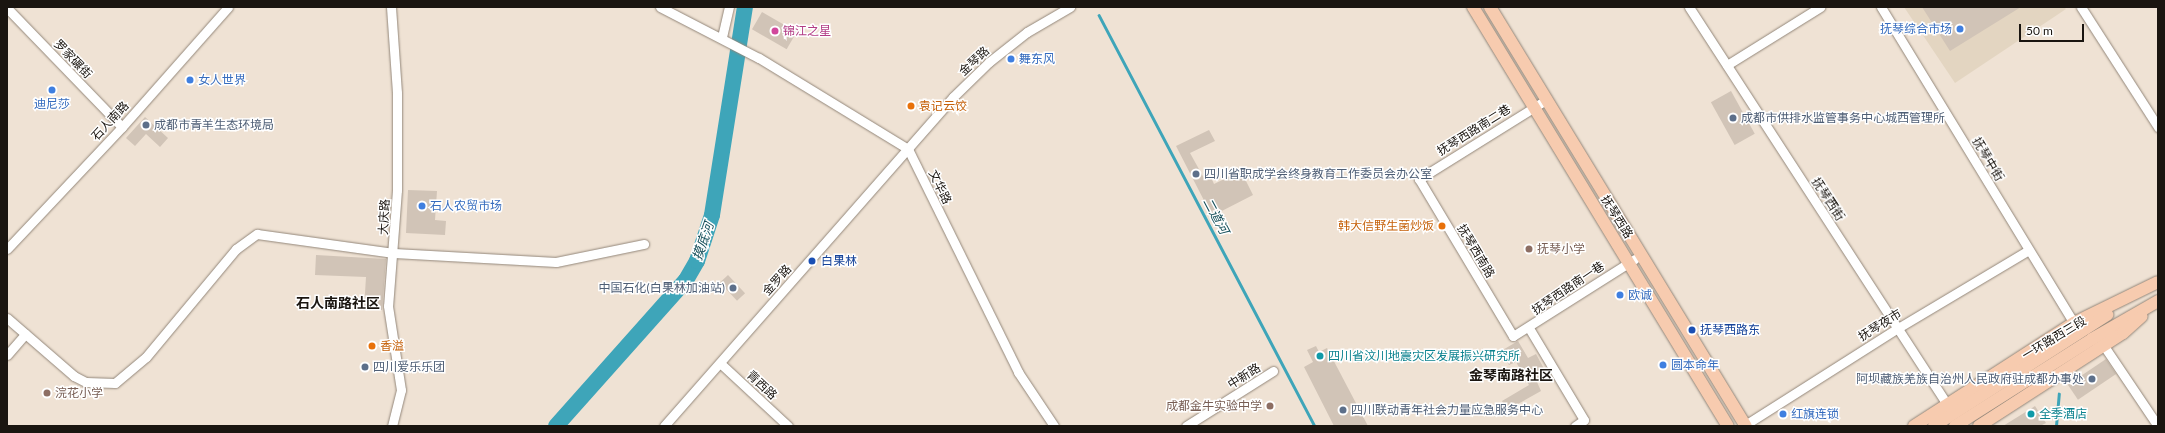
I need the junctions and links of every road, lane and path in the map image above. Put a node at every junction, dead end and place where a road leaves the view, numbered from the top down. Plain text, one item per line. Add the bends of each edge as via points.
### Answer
1 (228, 7) edge
2 (391, 7) edge
3 (660, 7) edge
4 (729, 7) edge
5 (1070, 7) edge
6 (1473, 7) edge
7 (1490, 7) edge
8 (1689, 7) edge
9 (1820, 7) edge
10 (1881, 7) edge
11 (2081, 7) edge
12 (7, 8) edge
13 (722, 37) junction
14 (1727, 66) junction
15 (1538, 105) junction
16 (122, 127) junction
17 (2158, 127) edge
18 (908, 149) junction
19 (1419, 179) joint
20 (644, 244) dead end
21 (7, 248) edge
22 (2029, 250) junction
23 (394, 253) junction
24 (1632, 261) junction
25 (2156, 284) edge
26 (2158, 301) edge
27 (7, 318) edge
28 (2079, 327) junction
29 (1529, 328) junction
30 (1898, 328) junction
31 (25, 334) junction
32 (1513, 336) joint
33 (2104, 346) junction
34 (7, 355) edge
35 (720, 363) junction
36 (1274, 371) dead end
37 (1948, 405) junction
38 (1745, 425) edge
39 (392, 426) edge
40 (664, 426) edge
41 (788, 426) edge
42 (1054, 426) edge
43 (1186, 426) edge
44 (1575, 426) edge
45 (1728, 426) edge
46 (1914, 426) edge
47 (1934, 426) edge
48 (1955, 426) edge
49 (1979, 426) edge
50 (2158, 426) edge

1 - 16 street, 石人南路
2 - 23 street, 大庆路 via 397,93
3 - 13 street
4 - 13 street
5 - 18 street, 金琴路 via 1027,32 989,62 953,97
6 - 15 main road, 抚琴西路
7 - 38 main road, 抚琴西路
8 - 14 street, 抚琴西街
9 - 14 street
10 - 22 street, 抚琴中街
11 - 17 street
12 - 16 street, 罗家碾街
13 - 18 street
14 - 30 street, 抚琴西街
15 - 19 street, 抚琴西路南二巷
15 - 24 main road, 抚琴西路
16 - 21 street, 石人南路
18 - 35 street, 金罗路
18 - 42 street, 文华路 via 1018,372
19 - 32 street, 抚琴西南路
20 - 23 street via 556,262
22 - 28 street, 抚琴中街
22 - 30 street, 抚琴夜市
23 - 31 street via 257,234 236,248 146,357 115,382 86,382 74,376
23 - 39 street, 大庆路 via 388,306 401,390
24 - 29 street, 抚琴西路南一巷
24 - 45 main road, 抚琴西路
25 - 28 main road, 一环路西三段
26 - 33 main road via 2123,333
26 - 48 main road via 2092,339
27 - 31 street
28 - 37 main road, 一环路西三段
28 - 47 main road
29 - 32 street, 抚琴西路南一巷
29 - 44 street via 1584,420
30 - 37 street, 抚琴西街
30 - 38 street, 抚琴夜市
31 - 34 street
33 - 49 main road
33 - 50 street
35 - 40 street, 金罗路
35 - 41 street, 青西路
36 - 43 street, 中新路
37 - 46 main road, 一环路西三段

